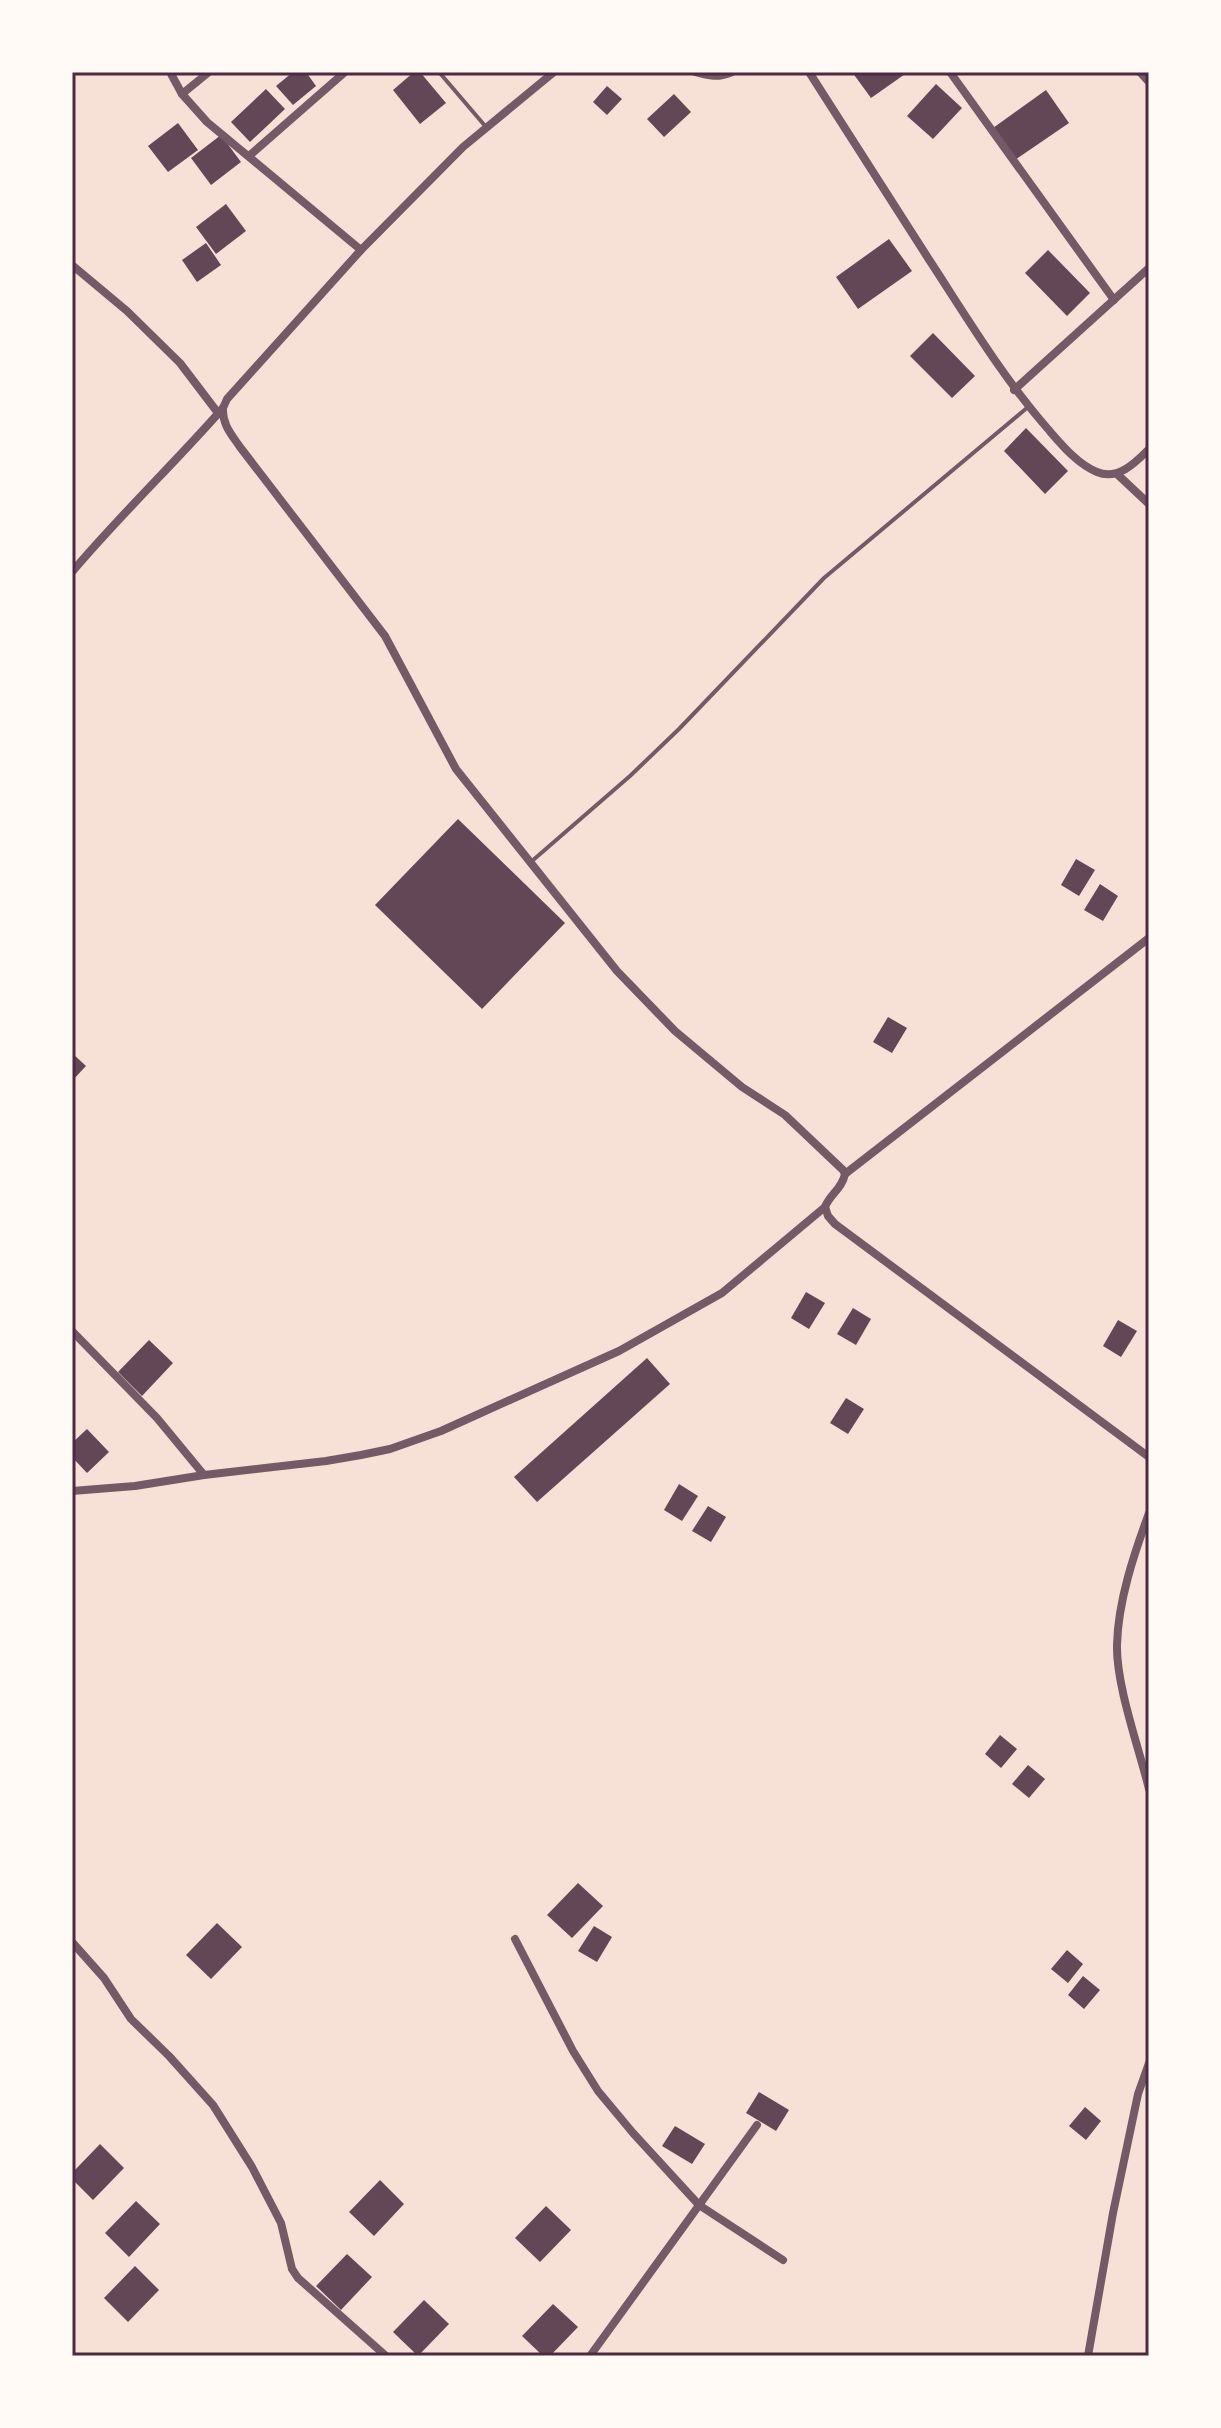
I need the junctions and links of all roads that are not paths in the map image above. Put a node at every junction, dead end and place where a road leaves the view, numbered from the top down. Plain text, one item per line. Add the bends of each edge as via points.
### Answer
1 (170, 72) edge
2 (209, 72) edge
3 (345, 72) edge
4 (439, 72) edge
5 (554, 72) edge
6 (695, 72) edge
7 (732, 72) edge
8 (809, 72) edge
9 (950, 72) edge
10 (1140, 72) edge
11 (1149, 82) edge
12 (182, 94) junction
13 (486, 127) junction
14 (249, 156) junction
15 (361, 250) junction
16 (72, 265) edge
17 (1149, 268) edge
18 (1114, 300) junction
19 (1014, 390) junction
20 (1028, 407) junction
21 (221, 410) junction
22 (1149, 449) edge
23 (1117, 474) junction
24 (1149, 504) edge
25 (72, 572) edge
26 (531, 862) junction
27 (1149, 938) edge
28 (845, 1174) junction
29 (825, 1207) junction
30 (72, 1331) edge
31 (1149, 1457) edge
32 (204, 1475) junction
33 (72, 1491) edge
34 (1149, 1513) edge
35 (1149, 1789) edge
36 (515, 1939) dead end
37 (72, 1942) edge
38 (1149, 2063) edge
39 (757, 2125) dead end
40 (699, 2205) junction
41 (783, 2260) dead end
42 (386, 2356) edge
43 (590, 2356) edge
44 (1088, 2356) edge

1 - 12 street
2 - 12 street
3 - 14 street
4 - 13 lane
5 - 13 street
6 - 7 street
8 - 19 street
9 - 18 street
10 - 11 street
12 - 14 street
13 - 15 street
14 - 15 street
15 - 21 street
16 - 21 street via 127,311
17 - 18 street
18 - 19 street
19 - 20 street
20 - 23 street via 1081,462 1097,473
20 - 26 lane via 824,578 679,729
21 - 25 street
21 - 26 street via 240,447 385,636 456,769
22 - 23 street
23 - 24 street
26 - 28 street via 617,971 675,1031 785,1115
27 - 28 street
28 - 29 street
29 - 31 street via 835,1224
29 - 32 street via 722,1293 619,1351 441,1431 361,1455
30 - 32 street
32 - 33 street
34 - 35 street via 1119,1618 1117,1648
36 - 40 street via 598,2091
37 - 42 street via 131,2019 213,2105 281,2223 298,2278
38 - 44 street via 1113,2213
39 - 40 street
40 - 41 street
40 - 43 street

